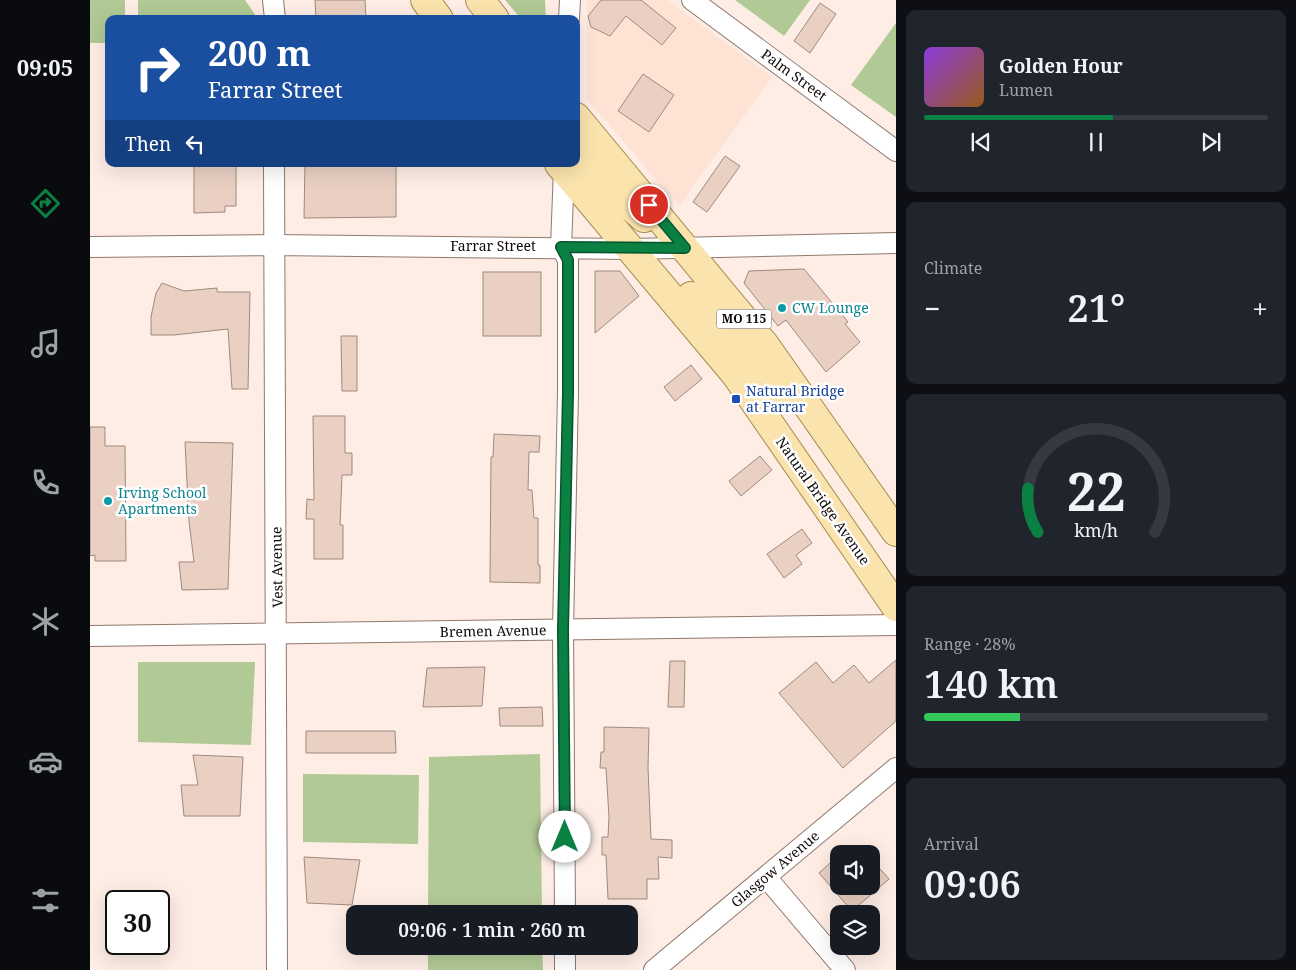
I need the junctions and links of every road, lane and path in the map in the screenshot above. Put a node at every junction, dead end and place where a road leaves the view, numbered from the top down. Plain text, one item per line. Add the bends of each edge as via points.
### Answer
1 (273, 0) edge
2 (425, 0) edge
3 (480, 0) edge
4 (570, 0) edge
5 (692, 0) edge
6 (275, 15) edge
7 (436, 15) edge
8 (492, 15) edge
9 (569, 15) edge
10 (580, 122) edge
11 (896, 151) edge
12 (274, 167) edge
13 (566, 167) edge
14 (570, 167) edge
15 (574, 167) edge
16 (896, 243) edge
17 (273, 245) junction
18 (90, 247) edge
19 (561, 247) junction
20 (685, 248) junction
21 (631, 249) junction
22 (834, 444) junction
23 (829, 509) junction
24 (896, 532) edge
25 (896, 573) edge
26 (896, 606) edge
27 (896, 626) edge
28 (563, 630) junction
29 (278, 634) junction
30 (90, 636) edge
31 (896, 768) edge
32 (766, 877) junction
33 (565, 905) edge
34 (565, 955) edge
35 (277, 970) edge
36 (566, 970) edge
37 (654, 970) edge
38 (844, 970) edge

1 - 6 street
2 - 7 main road
3 - 8 main road
4 - 9 street
5 - 11 street, Palm Street
10 - 20 main road, MO 115
12 - 17 street, Vest Avenue
13 - 19 street
14 - 21 main road, Natural Bridge Avenue / MO 115
15 - 20 main road via 605,186
16 - 20 street, Farrar Street
17 - 18 street, Farrar Street
17 - 19 street, Farrar Street
17 - 29 street, Vest Avenue
19 - 21 street, Farrar Street
19 - 28 street via 568,260
20 - 21 street, Farrar Street
20 - 22 main road, MO 115 via 766,345
21 - 22 main road via 710,314 785,397
21 - 23 main road, Natural Bridge Avenue / MO 115 via 736,375
22 - 24 main road, MO 115
23 - 25 main road
23 - 26 main road, Natural Bridge Avenue / MO 115
27 - 28 street, Bremen Avenue
28 - 29 street, Bremen Avenue
28 - 33 street
29 - 30 street, Bremen Avenue
29 - 35 street, Vest Avenue
31 - 32 street, Glasgow Avenue
32 - 37 street, Glasgow Avenue
32 - 38 street
34 - 36 street

